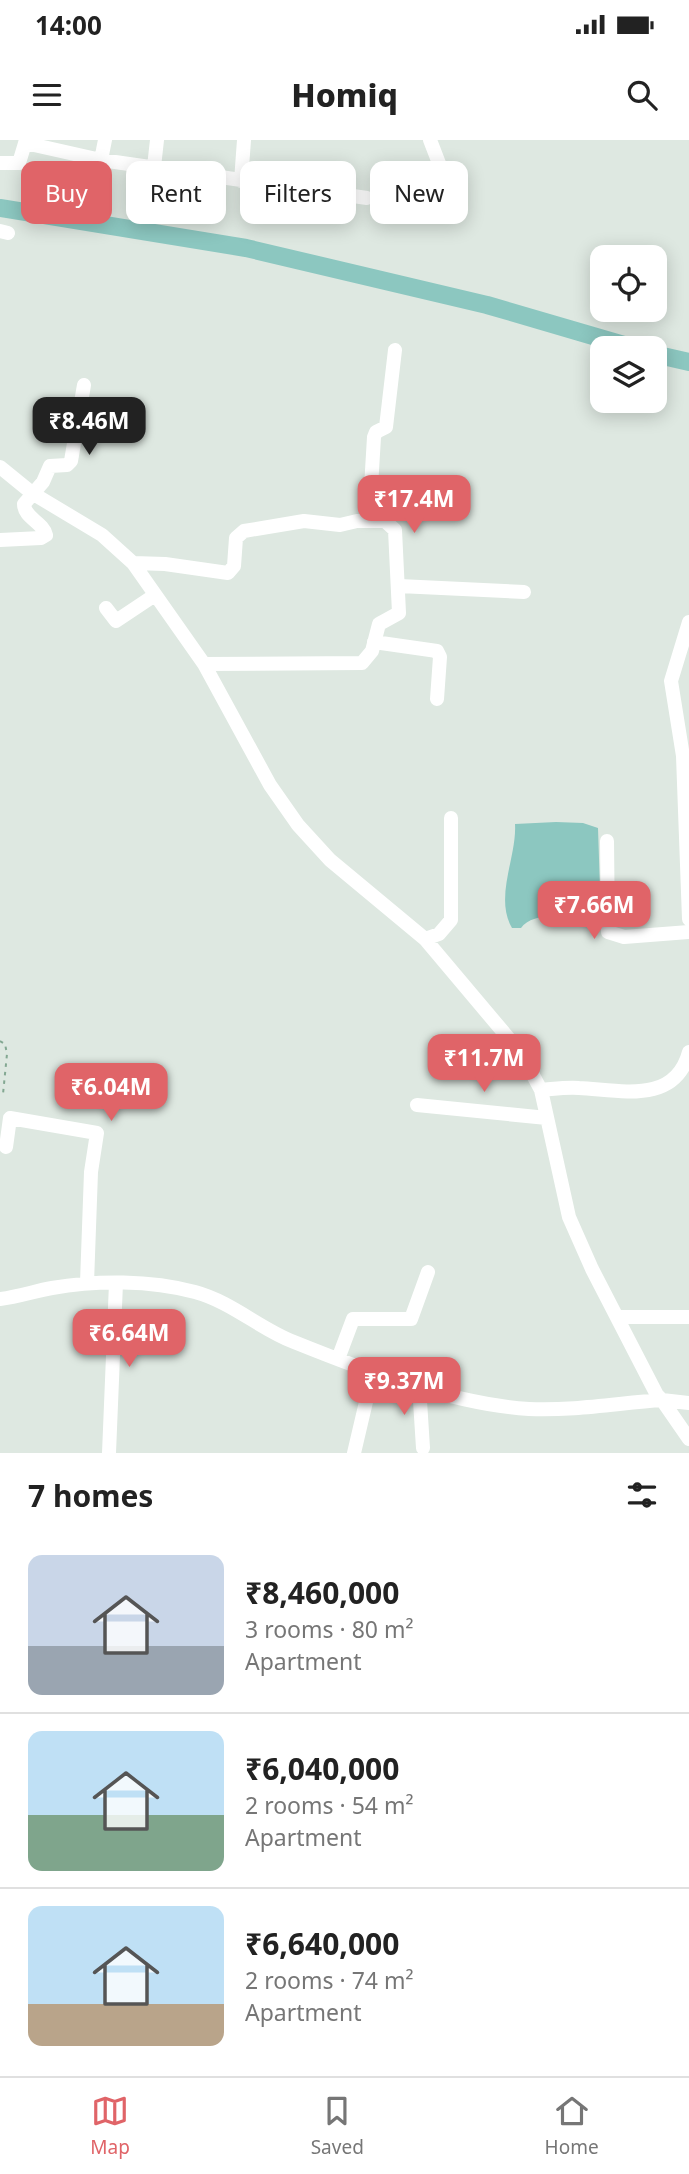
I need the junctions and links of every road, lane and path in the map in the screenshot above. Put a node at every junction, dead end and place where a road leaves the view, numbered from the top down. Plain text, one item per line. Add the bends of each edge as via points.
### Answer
1 (104, 140) edge
2 (157, 140) edge
3 (430, 140) edge
4 (26, 141) edge
5 (246, 142) edge
6 (101, 160) junction
7 (155, 161) edge
8 (244, 161) edge
9 (438, 161) edge
10 (0, 163) edge
11 (126, 163) edge
12 (356, 197) edge
13 (367, 198) dead end
14 (395, 349) dead end
15 (84, 385) dead end
16 (0, 467) edge
17 (32, 492) junction
18 (369, 521) junction
19 (0, 540) edge
20 (133, 563) junction
21 (399, 586) junction
22 (524, 592) dead end
23 (155, 595) junction
24 (106, 608) dead end
25 (689, 622) edge
26 (373, 642) junction
27 (204, 664) junction
28 (437, 699) dead end
29 (451, 818) dead end
30 (607, 841) dead end
31 (689, 919) edge
32 (689, 932) edge
33 (425, 939) junction
34 (0, 1041) edge
35 (689, 1052) edge
36 (541, 1090) junction
37 (3, 1094) dead end
38 (417, 1105) dead end
39 (547, 1118) junction
40 (6, 1147) dead end
41 (428, 1272) dead end
42 (87, 1283) junction
43 (116, 1283) junction
44 (0, 1299) edge
45 (617, 1317) junction
46 (689, 1317) edge
47 (338, 1359) junction
48 (373, 1372) junction
49 (419, 1385) junction
50 (662, 1400) junction
51 (689, 1403) edge
52 (689, 1439) edge
53 (423, 1448) dead end
54 (108, 1453) edge
55 (354, 1453) edge

1 - 6 street
2 - 7 street
3 - 9 street
4 - 6 street
4 - 10 street via 19,163
5 - 8 street
6 - 11 street
12 - 13 street
14 - 18 street via 386,428 374,437
15 - 17 street via 71,461 50,466
16 - 17 street
17 - 19 street via 24,509 46,535
17 - 20 street via 103,536
18 - 20 street via 340,525 304,521 244,531 236,538 234,566 228,573
18 - 21 street via 385,521 396,530
20 - 23 street
21 - 22 street
21 - 26 street via 399,613 379,624
23 - 24 street via 116,621
23 - 27 street
25 - 31 street via 671,681 683,756
26 - 27 street via 367,659 353,665
26 - 28 street via 437,651
27 - 33 street via 270,785 298,825 330,860
29 - 33 street via 451,920 439,934
30 - 32 street via 608,932 624,937
33 - 36 street via 522,1053
34 - 37 path via 7,1054
35 - 36 street via 679,1074 665,1086 646,1092
36 - 39 street
38 - 39 street
39 - 45 street via 569,1216
40 - 42 street via 10,1118 97,1133
41 - 47 street via 411,1319 353,1319
42 - 43 street
42 - 44 street
43 - 47 street via 195,1292 230,1306 288,1340
43 - 54 street
45 - 46 street
45 - 50 street
47 - 48 street
48 - 49 street
48 - 55 street
49 - 50 street via 533,1409
49 - 53 street
50 - 51 street
50 - 52 street

